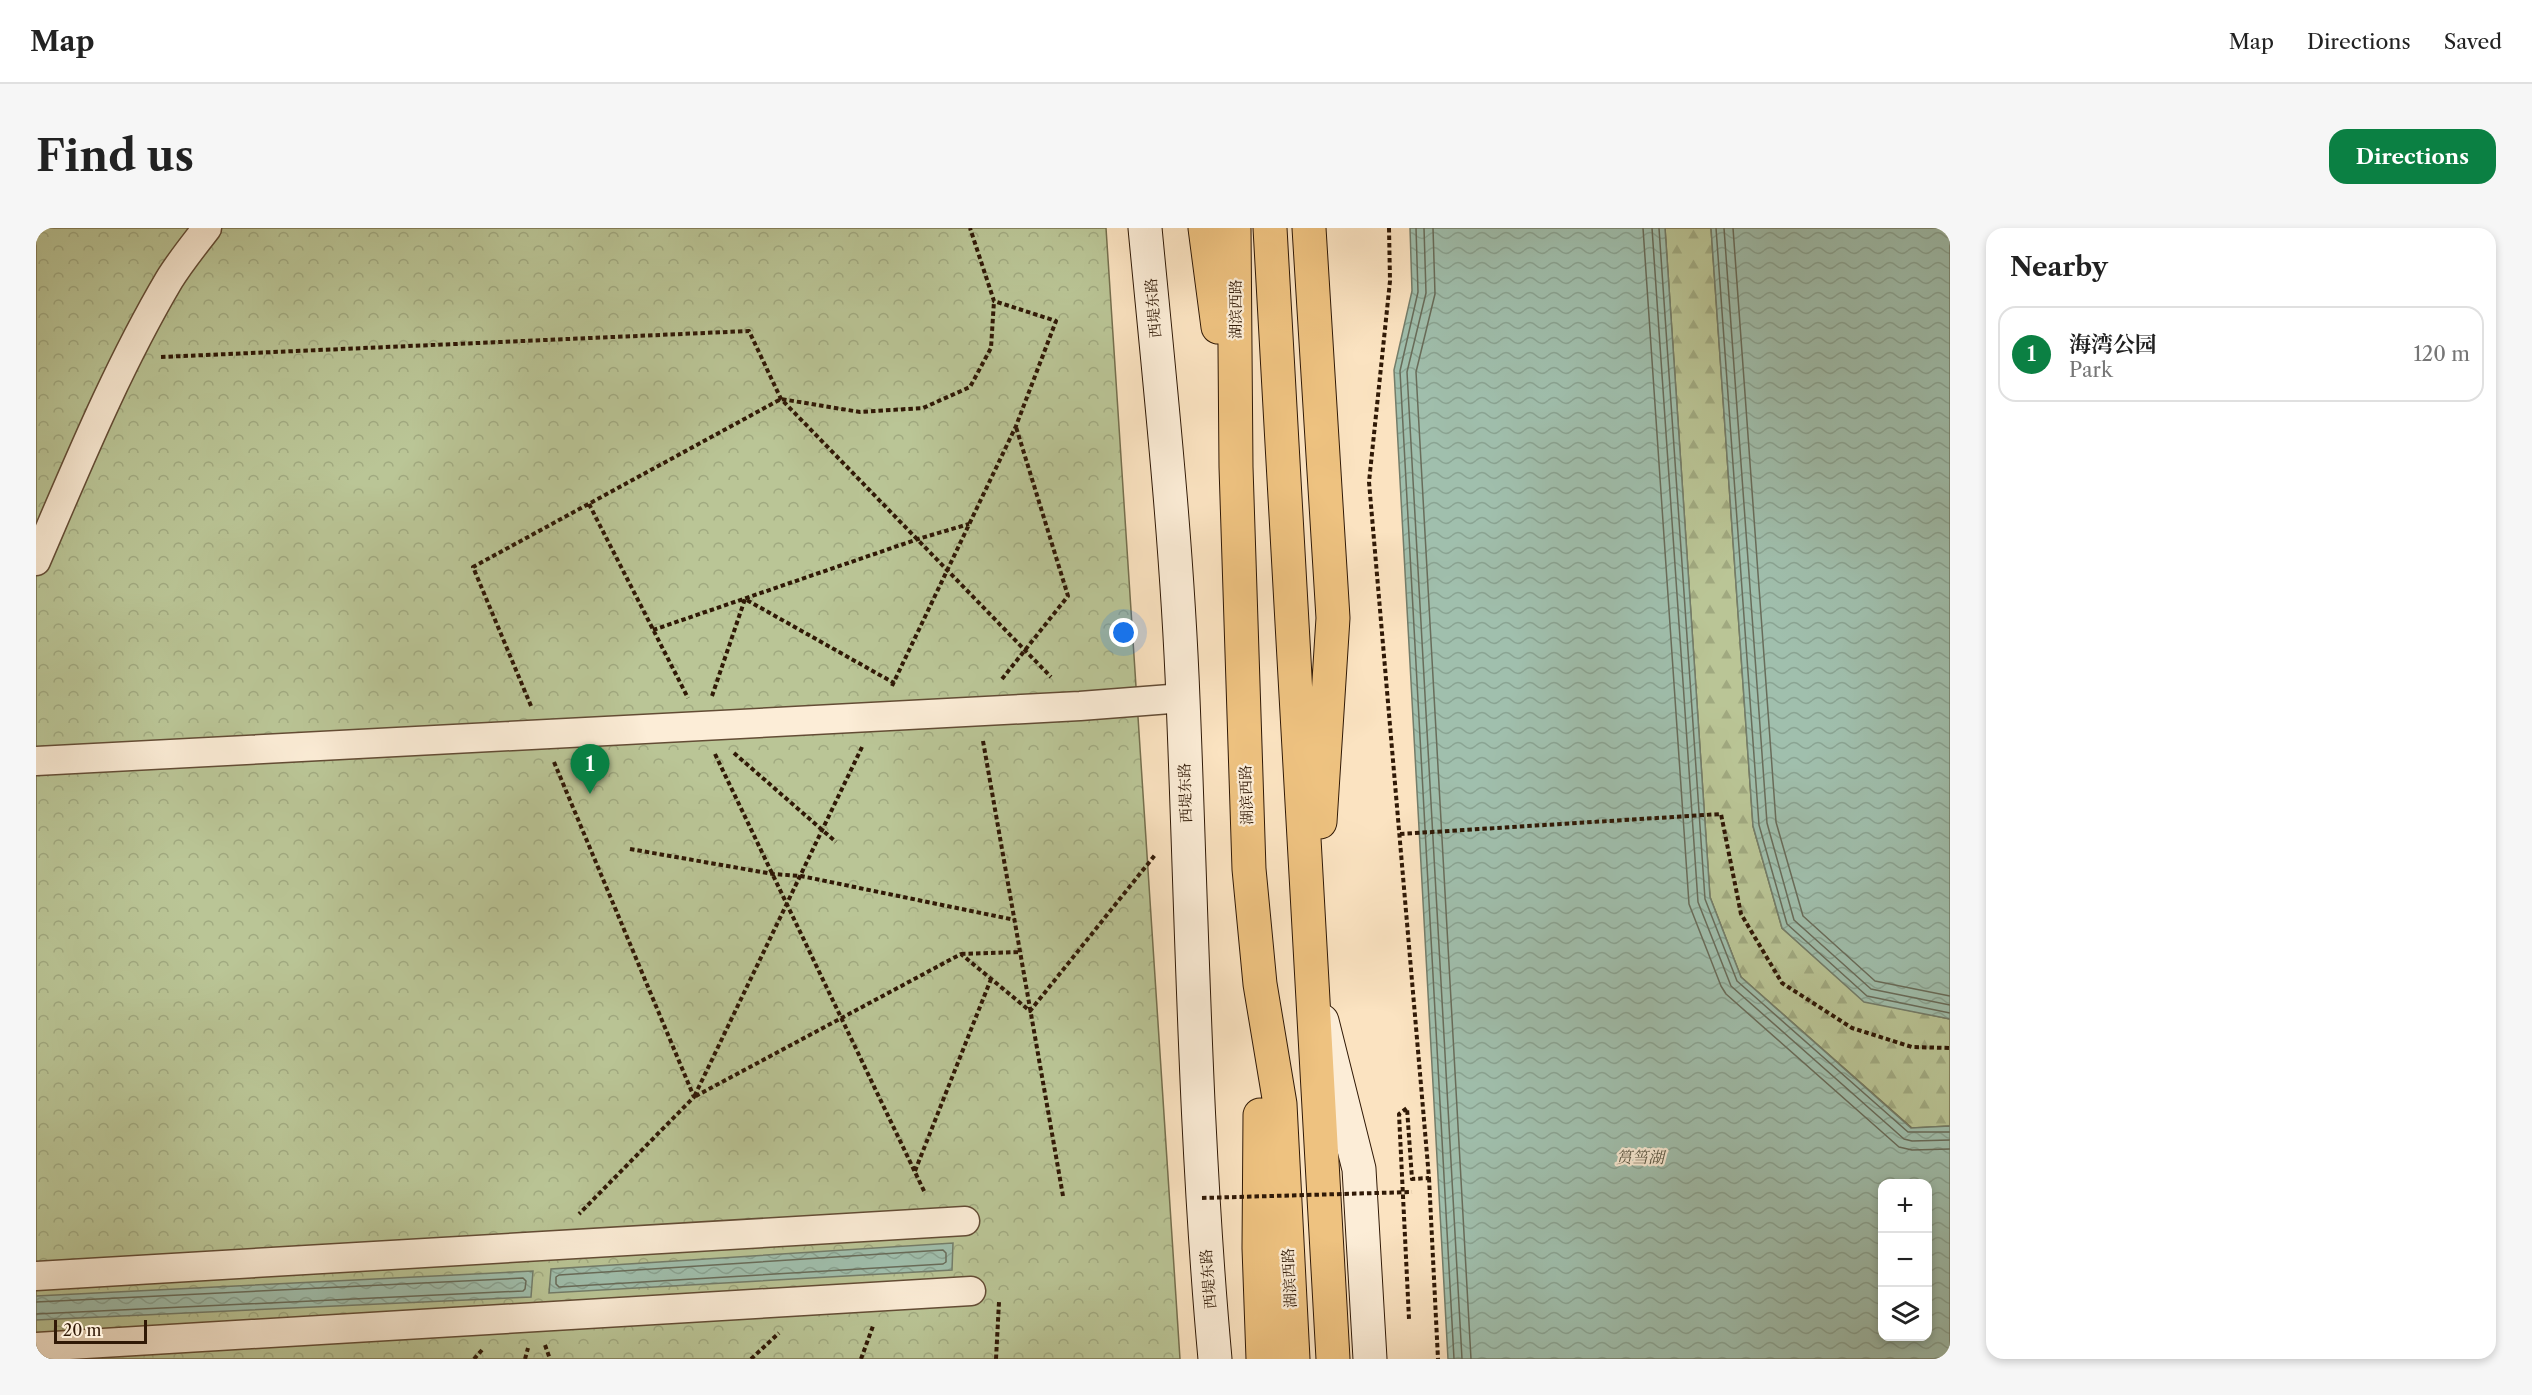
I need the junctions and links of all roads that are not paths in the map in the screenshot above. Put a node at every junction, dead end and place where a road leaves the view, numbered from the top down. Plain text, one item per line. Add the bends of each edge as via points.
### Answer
1 (207, 228) edge
2 (1146, 228) edge
3 (1207, 228) edge
4 (1309, 228) edge
5 (1270, 235) edge
6 (1234, 238) edge
7 (1236, 467) junction
8 (36, 561) edge
9 (1183, 698) junction
10 (36, 761) edge
11 (1311, 974) junction
12 (1260, 984) junction
13 (952, 1222) road end
14 (36, 1276) edge
15 (971, 1292) dead end
16 (36, 1347) edge
17 (1215, 1359) edge
18 (1263, 1359) edge
19 (1293, 1359) edge
20 (1333, 1359) edge
21 (1370, 1359) edge

1 - 8 street via 170,278 127,358
2 - 9 main road, 西堤东路 via 1167,454
3 - 7 main road
4 - 11 main road via 1333,618
5 - 11 main road
6 - 7 main road, 湖滨西路
7 - 12 main road, 湖滨西路 via 1249,868
9 - 10 street
9 - 17 main road, 西堤东路 via 1202,1198
11 - 20 main road
11 - 21 main road via 1359,1169
12 - 18 main road via 1259,1248
12 - 19 main road, 湖滨西路 via 1280,1104
13 - 14 street
15 - 16 street

